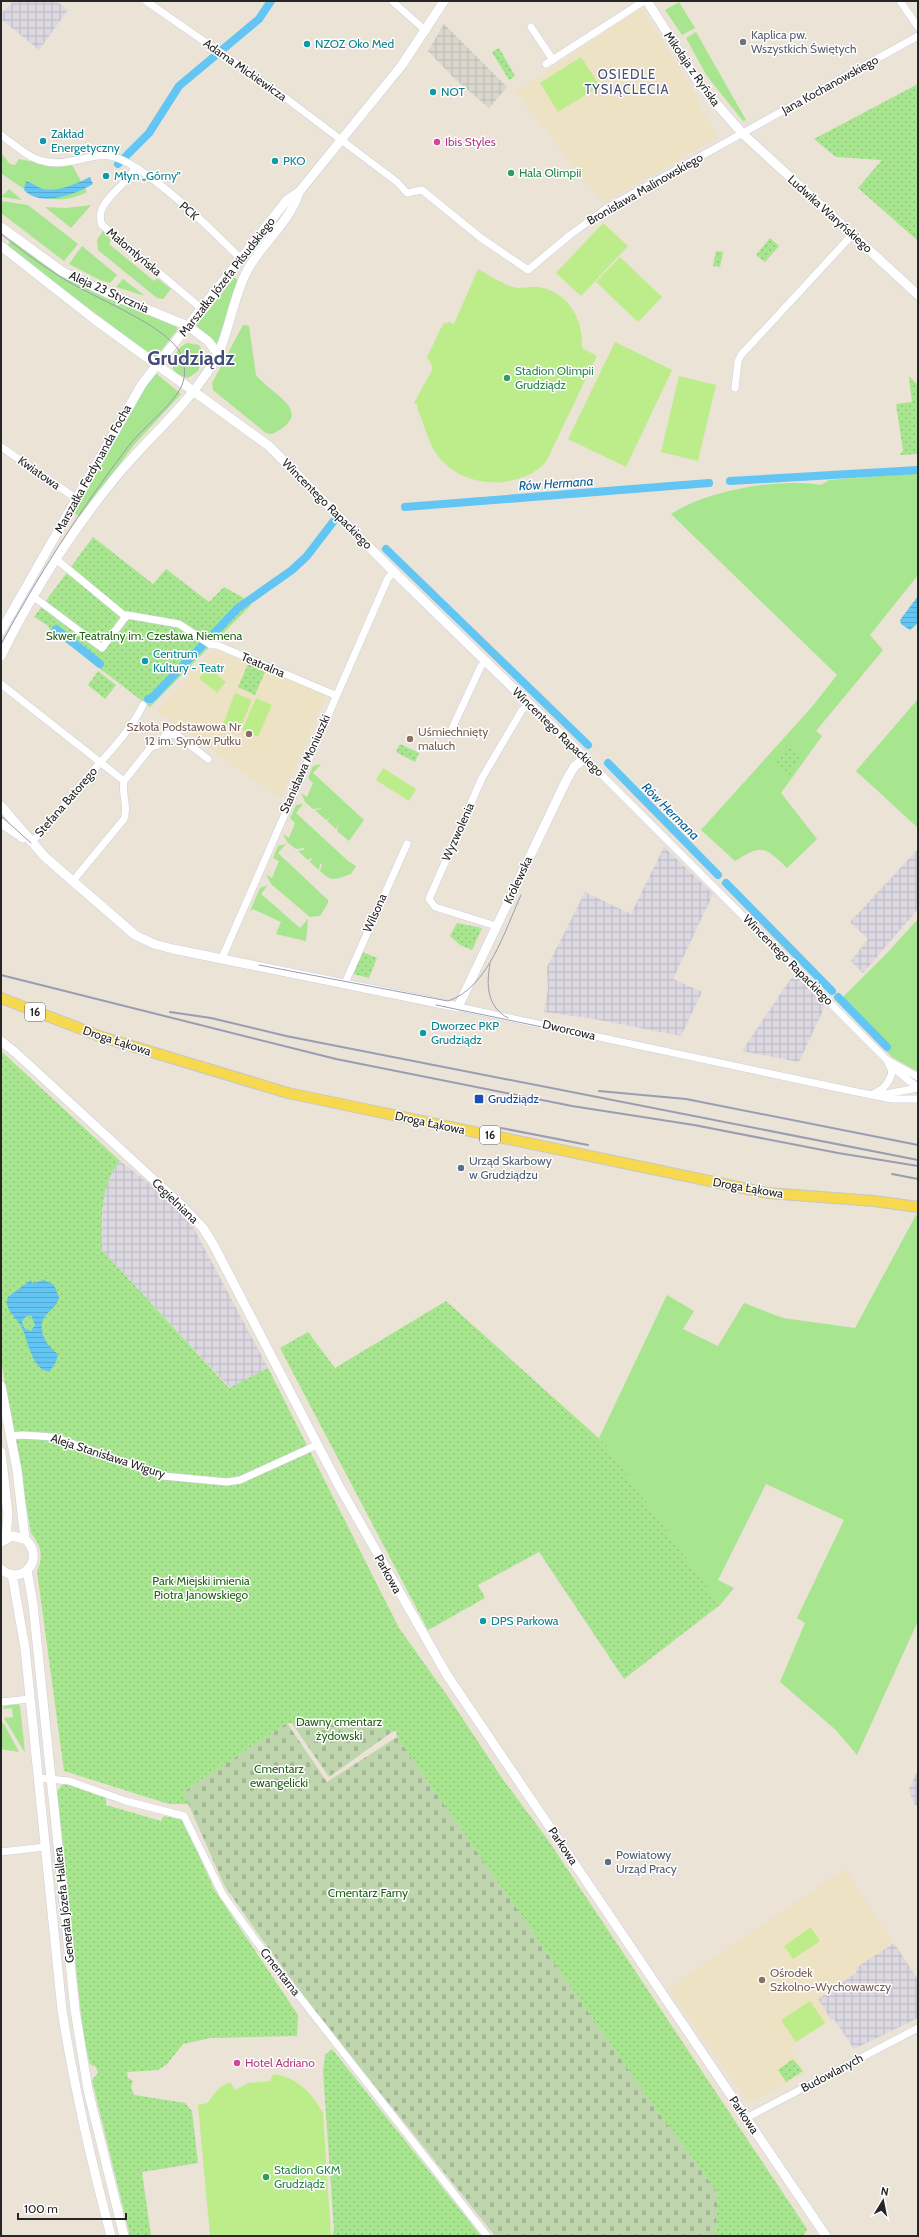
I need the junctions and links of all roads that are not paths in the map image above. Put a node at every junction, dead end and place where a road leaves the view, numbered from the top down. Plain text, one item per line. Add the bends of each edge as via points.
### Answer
1 (146, 1) edge
2 (392, 1) edge
3 (444, 1) edge
4 (644, 1) edge
5 (647, 1) edge
6 (900, 1) edge
7 (531, 27) dead end
8 (918, 27) edge
9 (426, 31) junction
10 (918, 36) edge
11 (742, 133) junction
12 (1, 134) edge
13 (342, 140) junction
14 (135, 167) junction
15 (299, 192) junction
16 (1, 227) edge
17 (852, 235) junction
18 (1, 246) edge
19 (240, 258) junction
20 (918, 295) edge
21 (202, 309) junction
22 (188, 326) junction
23 (218, 354) junction
24 (157, 364) junction
25 (142, 384) joint
26 (735, 388) dead end
27 (193, 390) junction
28 (1, 447) edge
29 (77, 499) junction
30 (57, 560) junction
31 (394, 572) junction
32 (34, 597) junction
33 (126, 617) junction
34 (1, 630) edge
35 (1, 656) edge
36 (486, 662) junction
37 (1, 684) edge
38 (335, 695) junction
39 (529, 704) junction
40 (143, 705) dead end
41 (450, 733) dead end
42 (585, 758) junction
43 (208, 759) dead end
44 (101, 762) junction
45 (124, 782) junction
46 (1, 806) edge
47 (1, 823) edge
48 (31, 843) junction
49 (407, 844) dead end
50 (72, 882) junction
51 (496, 926) junction
52 (222, 958) junction
53 (345, 983) junction
54 (1, 998) edge
55 (458, 1007) junction
56 (1, 1041) edge
57 (889, 1063) junction
58 (918, 1077) edge
59 (918, 1087) edge
60 (871, 1094) junction
61 (880, 1095) junction
62 (918, 1100) edge
63 (918, 1207) edge
64 (1, 1386) edge
65 (11, 1436) junction
66 (318, 1445) junction
67 (1, 1452) edge
68 (25, 1539) junction
69 (3, 1540) edge
70 (1, 1569) edge
71 (27, 1570) junction
72 (12, 1574) junction
73 (30, 1699) junction
74 (1, 1702) edge
75 (38, 1778) junction
76 (51, 1779) junction
77 (45, 1848) junction
78 (1, 1852) edge
79 (918, 2028) edge
80 (746, 2118) junction
81 (111, 2236) edge
82 (124, 2236) edge
83 (487, 2236) edge
84 (826, 2236) edge

1 - 13 street, Adama Mickiewicza
2 - 9 street
3 - 9 street, Marszałka Józefa Piłsudskiego
4 - 7 street via 550,62
5 - 11 street, Mikołaja z Ryńska via 701,86
6 - 8 street
9 - 13 street, Marszałka Józefa Piłsudskiego
10 - 11 street, Jana Kochanowskiego
11 - 13 street, Bronisława Malinowskiego via 607,208 528,270 481,238 422,190 407,193
11 - 17 street, Ludwika Waryńskiego
12 - 14 street, PCK via 26,153 50,164 105,155
13 - 15 street, Marszałka Józefa Piłsudskiego
14 - 19 street, PCK via 149,175
14 - 21 street, Małomłyńska via 131,176 103,205 99,215 102,225
15 - 19 street, Marszałka Józefa Piłsudskiego via 287,200
15 - 23 street, Marszałka Józefa Piłsudskiego via 295,206 248,270
16 - 22 street, Aleja 23 Stycznia via 63,272
17 - 20 street, Ludwika Waryńskiego
17 - 26 street via 741,355
18 - 24 street, Aleja 23 Stycznia via 94,319
19 - 21 street, Marszałka Józefa Piłsudskiego
21 - 22 street, Marszałka Józefa Piłsudskiego
22 - 23 street, Aleja 23 Stycznia via 208,341
22 - 24 street, Marszałka Józefa Piłsudskiego
23 - 27 street, Marszałka Józefa Piłsudskiego
24 - 25 street, Marszałka Józefa Piłsudskiego
24 - 27 street, Aleja 23 Stycznia
25 - 29 street, Marszałka Ferdynanda Focha
27 - 30 street, Marszałka Ferdynanda Focha via 115,478
27 - 31 street, Wincentego Rapackiego via 269,446
28 - 29 street, Kwiatowa
29 - 34 street, Marszałka Ferdynanda Focha
30 - 32 street
30 - 33 street
31 - 36 street, Wincentego Rapackiego
31 - 38 street, Stanisława Moniuszki via 388,578
32 - 33 street via 102,648
32 - 35 street
33 - 38 street, Teatralna via 128,615 179,624 211,645
36 - 39 street, Wincentego Rapackiego
36 - 41 street via 481,666
37 - 44 street
38 - 52 street, Stanisława Moniuszki
39 - 42 street, Wincentego Rapackiego
39 - 51 street, Wyzwolenia via 522,710 482,778 429,900 435,907
40 - 44 street, Stefana Batorego
42 - 51 street, Królewska via 574,767 566,781
42 - 57 street, Wincentego Rapackiego
43 - 45 street via 177,736 166,734 158,745 151,747
44 - 45 street, Stefana Batorego
44 - 48 street, Stefana Batorego
45 - 50 street via 124,819
46 - 48 street
47 - 48 street
48 - 50 street, Dworcowa
49 - 53 street, Wilsona
50 - 52 street, Dworcowa via 140,939
51 - 55 street, Królewska
52 - 53 street, Dworcowa
53 - 55 street, Dworcowa
54 - 63 main road, Droga Łąkowa / 16 via 102,1037 288,1093 767,1193
55 - 60 street, Dworcowa
56 - 66 street, Cegielniana via 203,1228
57 - 58 street, Wincentego Rapackiego
57 - 59 street, Wincentego Rapackiego
57 - 60 street via 891,1075 888,1082 884,1088
59 - 61 street, Dworcowa
59 - 62 street
60 - 61 street, Dworcowa
61 - 62 street, Dworcowa via 892,1099
64 - 65 street
65 - 66 street, Aleja Stanisława Wigury via 54,1437 157,1474 227,1482 240,1480
65 - 68 street
66 - 80 street, Parkowa via 346,1500 447,1675
67 - 69 street via 8,1514
68 - 69 street via 19,1536
68 - 71 street via 34,1550 34,1558
70 - 72 street
71 - 72 street
71 - 76 street, Generała Józefa Hallera via 33,1604
72 - 73 street, Generała Józefa Hallera via 19,1606
73 - 74 street
73 - 75 street, Generała Józefa Hallera
75 - 76 street, Cmentarna
75 - 77 street, Generała Józefa Hallera
76 - 82 street, Generała Józefa Hallera via 74,2003 84,2066
76 - 83 street, Cmentarna via 70,1781 126,1801 184,1816 223,1895 256,1942
77 - 78 street
77 - 81 street, Generała Józefa Hallera via 70,2066
79 - 80 street, Budowlanych
80 - 84 street, Parkowa

